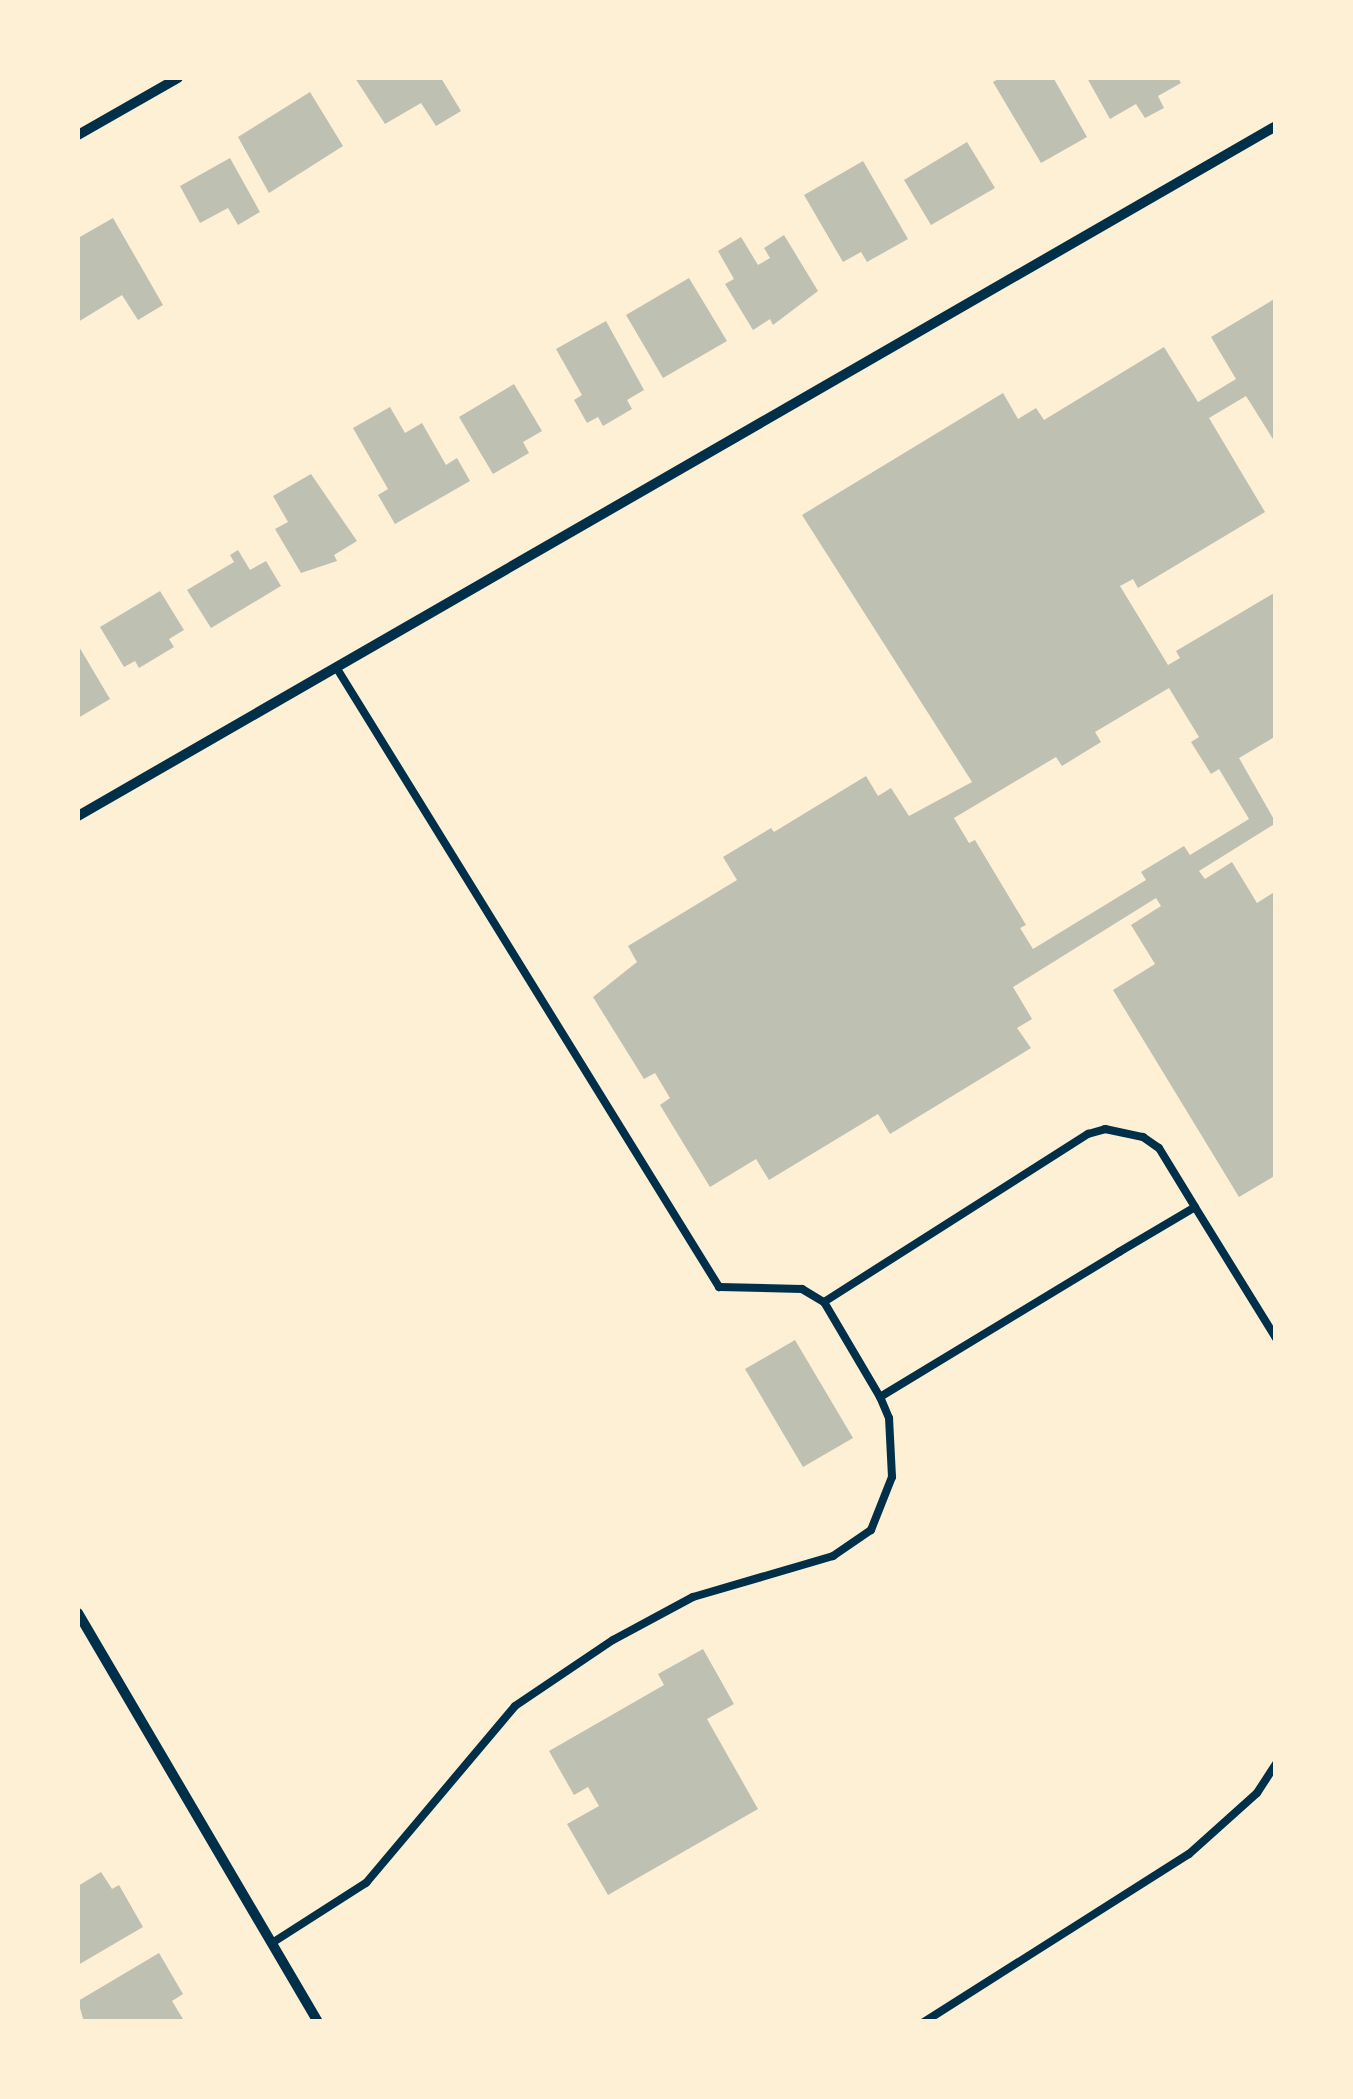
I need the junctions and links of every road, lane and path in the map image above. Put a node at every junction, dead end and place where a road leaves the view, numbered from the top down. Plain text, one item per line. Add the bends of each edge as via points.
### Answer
1 (178, 78) edge
2 (1276, 126) edge
3 (78, 135) edge
4 (336, 667) junction
5 (78, 816) edge
6 (1195, 1207) junction
7 (824, 1302) junction
8 (1276, 1338) edge
9 (880, 1397) junction
10 (78, 1613) edge
11 (1276, 1764) edge
12 (272, 1943) junction
13 (318, 2022) edge
14 (924, 2022) edge

1 - 3 street
2 - 4 street
4 - 5 street
4 - 7 lane via 719,1287 802,1289
6 - 7 lane via 1159,1148 1105,1129
6 - 8 lane
6 - 9 lane
7 - 9 lane
9 - 12 lane via 889,1418 892,1477 870,1530 833,1556 694,1598 613,1640 515,1706 366,1883
10 - 12 street
11 - 14 lane via 1256,1793 1189,1854
12 - 13 street

